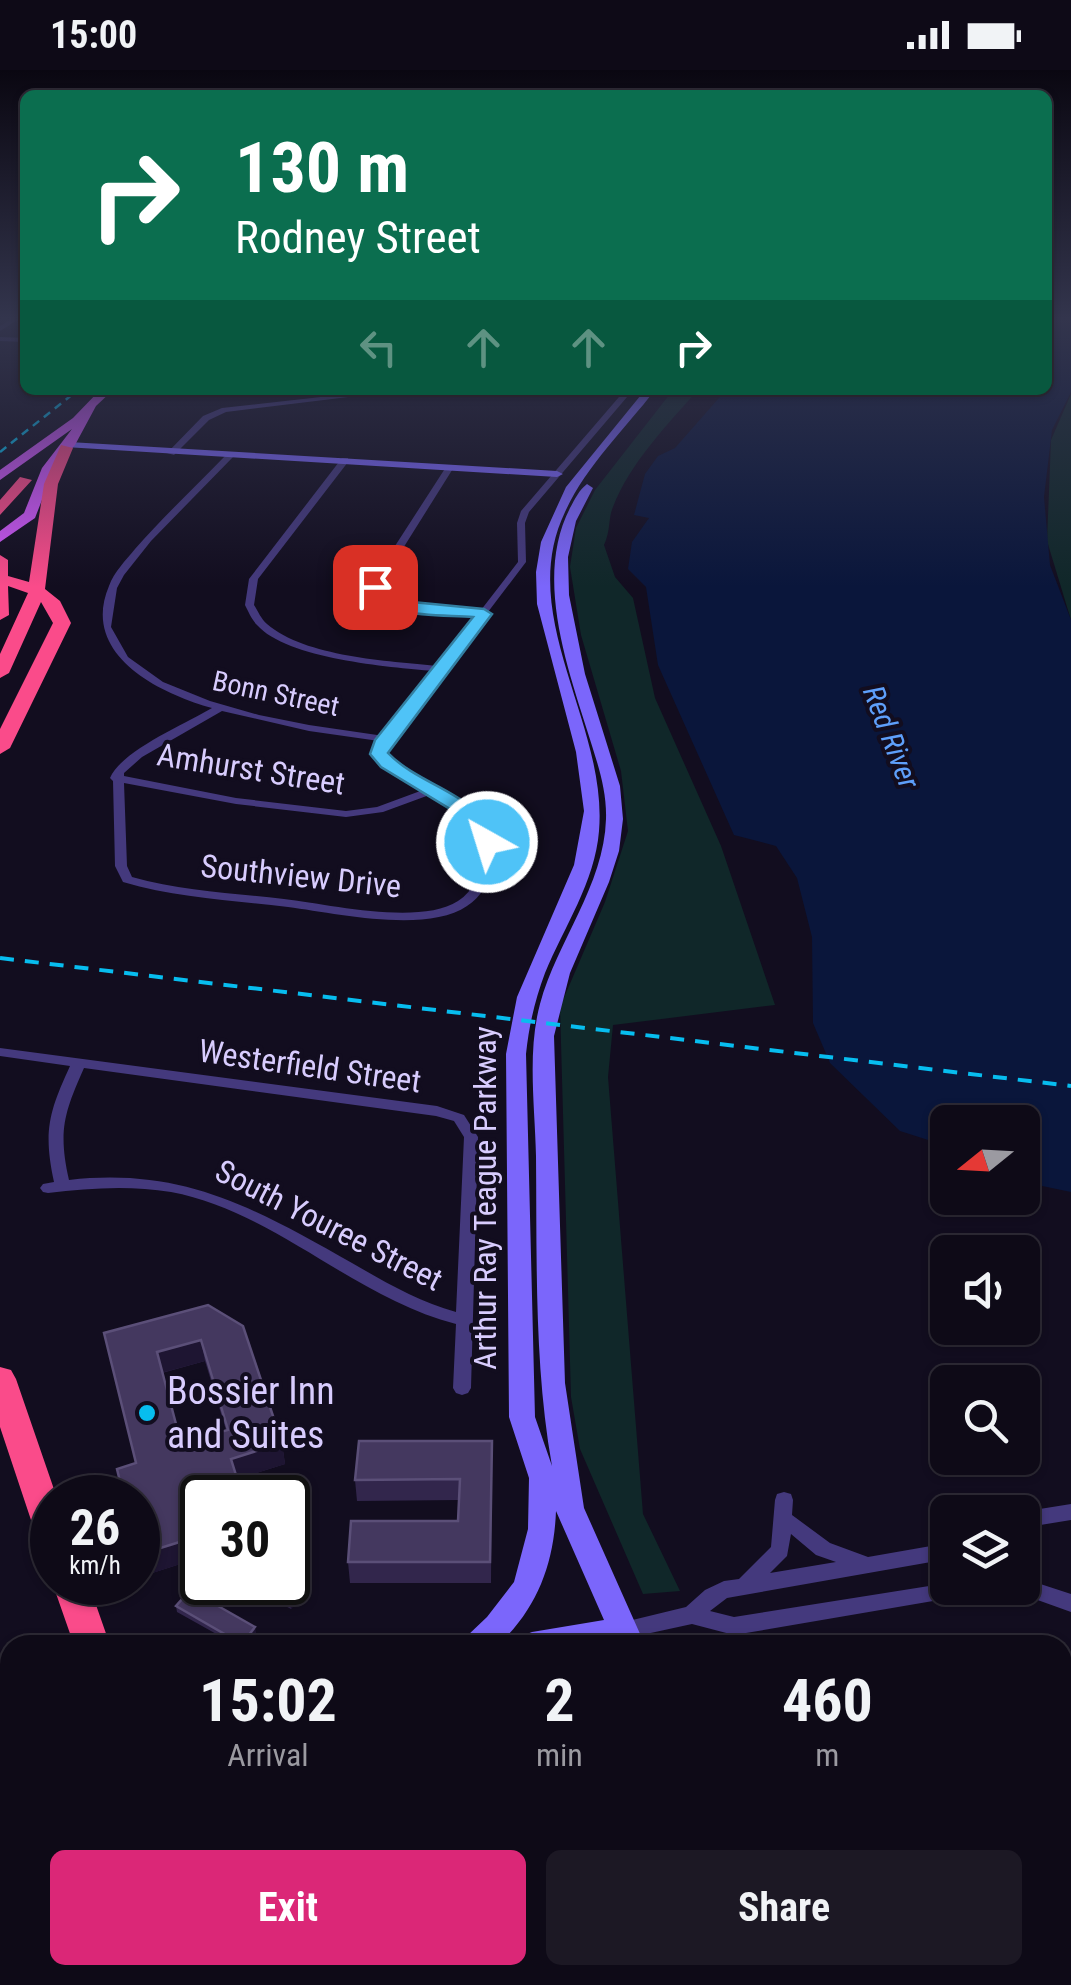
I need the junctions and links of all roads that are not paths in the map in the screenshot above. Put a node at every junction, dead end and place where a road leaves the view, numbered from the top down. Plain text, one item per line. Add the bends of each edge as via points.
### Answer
1 (89, 408) edge
2 (89, 408) edge
3 (239, 408) edge
4 (613, 408) edge
5 (635, 408) edge
6 (650, 408) edge
7 (58, 445) junction
8 (173, 451) junction
9 (231, 455) junction
10 (345, 460) junction
11 (450, 467) junction
12 (557, 474) junction
13 (0, 476) edge
14 (25, 480) junction
15 (0, 498) edge
16 (0, 510) edge
17 (0, 538) edge
18 (0, 560) edge
19 (1, 583) edge
20 (484, 614) junction
21 (0, 615) edge
22 (440, 669) junction
23 (0, 673) edge
24 (218, 710) junction
25 (386, 738) junction
26 (0, 748) edge
27 (116, 778) junction
28 (433, 790) junction
29 (0, 1052) edge
30 (78, 1062) junction
31 (464, 1320) junction
32 (0, 1379) edge
33 (462, 1388) dead end
34 (33, 1475) edge
35 (542, 1478) junction
36 (784, 1500) dead end
37 (570, 1508) junction
38 (1071, 1512) edge
39 (1040, 1517) edge
40 (791, 1524) dead end
41 (930, 1553) edge
42 (868, 1564) junction
43 (745, 1586) junction
44 (1040, 1592) edge
45 (930, 1594) edge
46 (1071, 1603) edge
47 (78, 1605) edge
48 (692, 1615) junction
49 (89, 1635) edge
50 (489, 1635) edge
51 (625, 1635) edge
52 (635, 1635) edge

1 - 7 main road
2 - 7 main road
3 - 8 street via 214,414
4 - 12 street
5 - 35 street, Arthur Ray Teague Parkway via 562,501 542,561 546,612 593,818 586,856 529,985 517,1034 519,1392
6 - 37 street, Arthur Ray Teague Parkway via 581,496 559,560 563,609 615,813 606,864 552,993 544,1036 552,1384
7 - 8 street
7 - 13 main road
7 - 14 main road
7 - 17 main road via 30,515
7 - 23 highway via 36,595
8 - 9 street
9 - 10 street
9 - 24 street, Bonn Street via 119,576 107,608 112,636 132,663
10 - 11 street
10 - 22 street via 254,579 250,607 267,628 319,652
11 - 12 street
11 - 20 street via 376,592 399,605
12 - 20 street via 524,514 522,562
14 - 15 street
14 - 16 highway
18 - 19 highway
19 - 21 highway
19 - 26 highway via 40,593 62,623
20 - 22 street
22 - 25 street
24 - 25 street, Bonn Street
24 - 27 street via 128,761
25 - 28 street, Southview Drive via 381,758
27 - 28 street, Amhurst Street via 333,814 380,810
27 - 28 street, Southview Drive via 121,871 127,879 405,916 458,907 486,881 484,829
29 - 30 street, Westerfield Street
30 - 31 street, South Youree Street via 53,1122 56,1187 139,1181 212,1196 403,1299
30 - 31 street, Westerfield Street via 459,1118 471,1137
31 - 33 street, Westerfield Street
32 - 34 highway
35 - 37 street, Arthur Ray Teague Parkway
35 - 50 street via 544,1535 533,1577 515,1610
36 - 43 street via 780,1550
37 - 51 street, Arthur Ray Teague Parkway
38 - 39 street
40 - 42 street via 823,1549
41 - 42 street
42 - 43 street
43 - 48 street via 712,1596
44 - 46 street
45 - 48 street via 734,1626
47 - 49 highway
48 - 52 street

